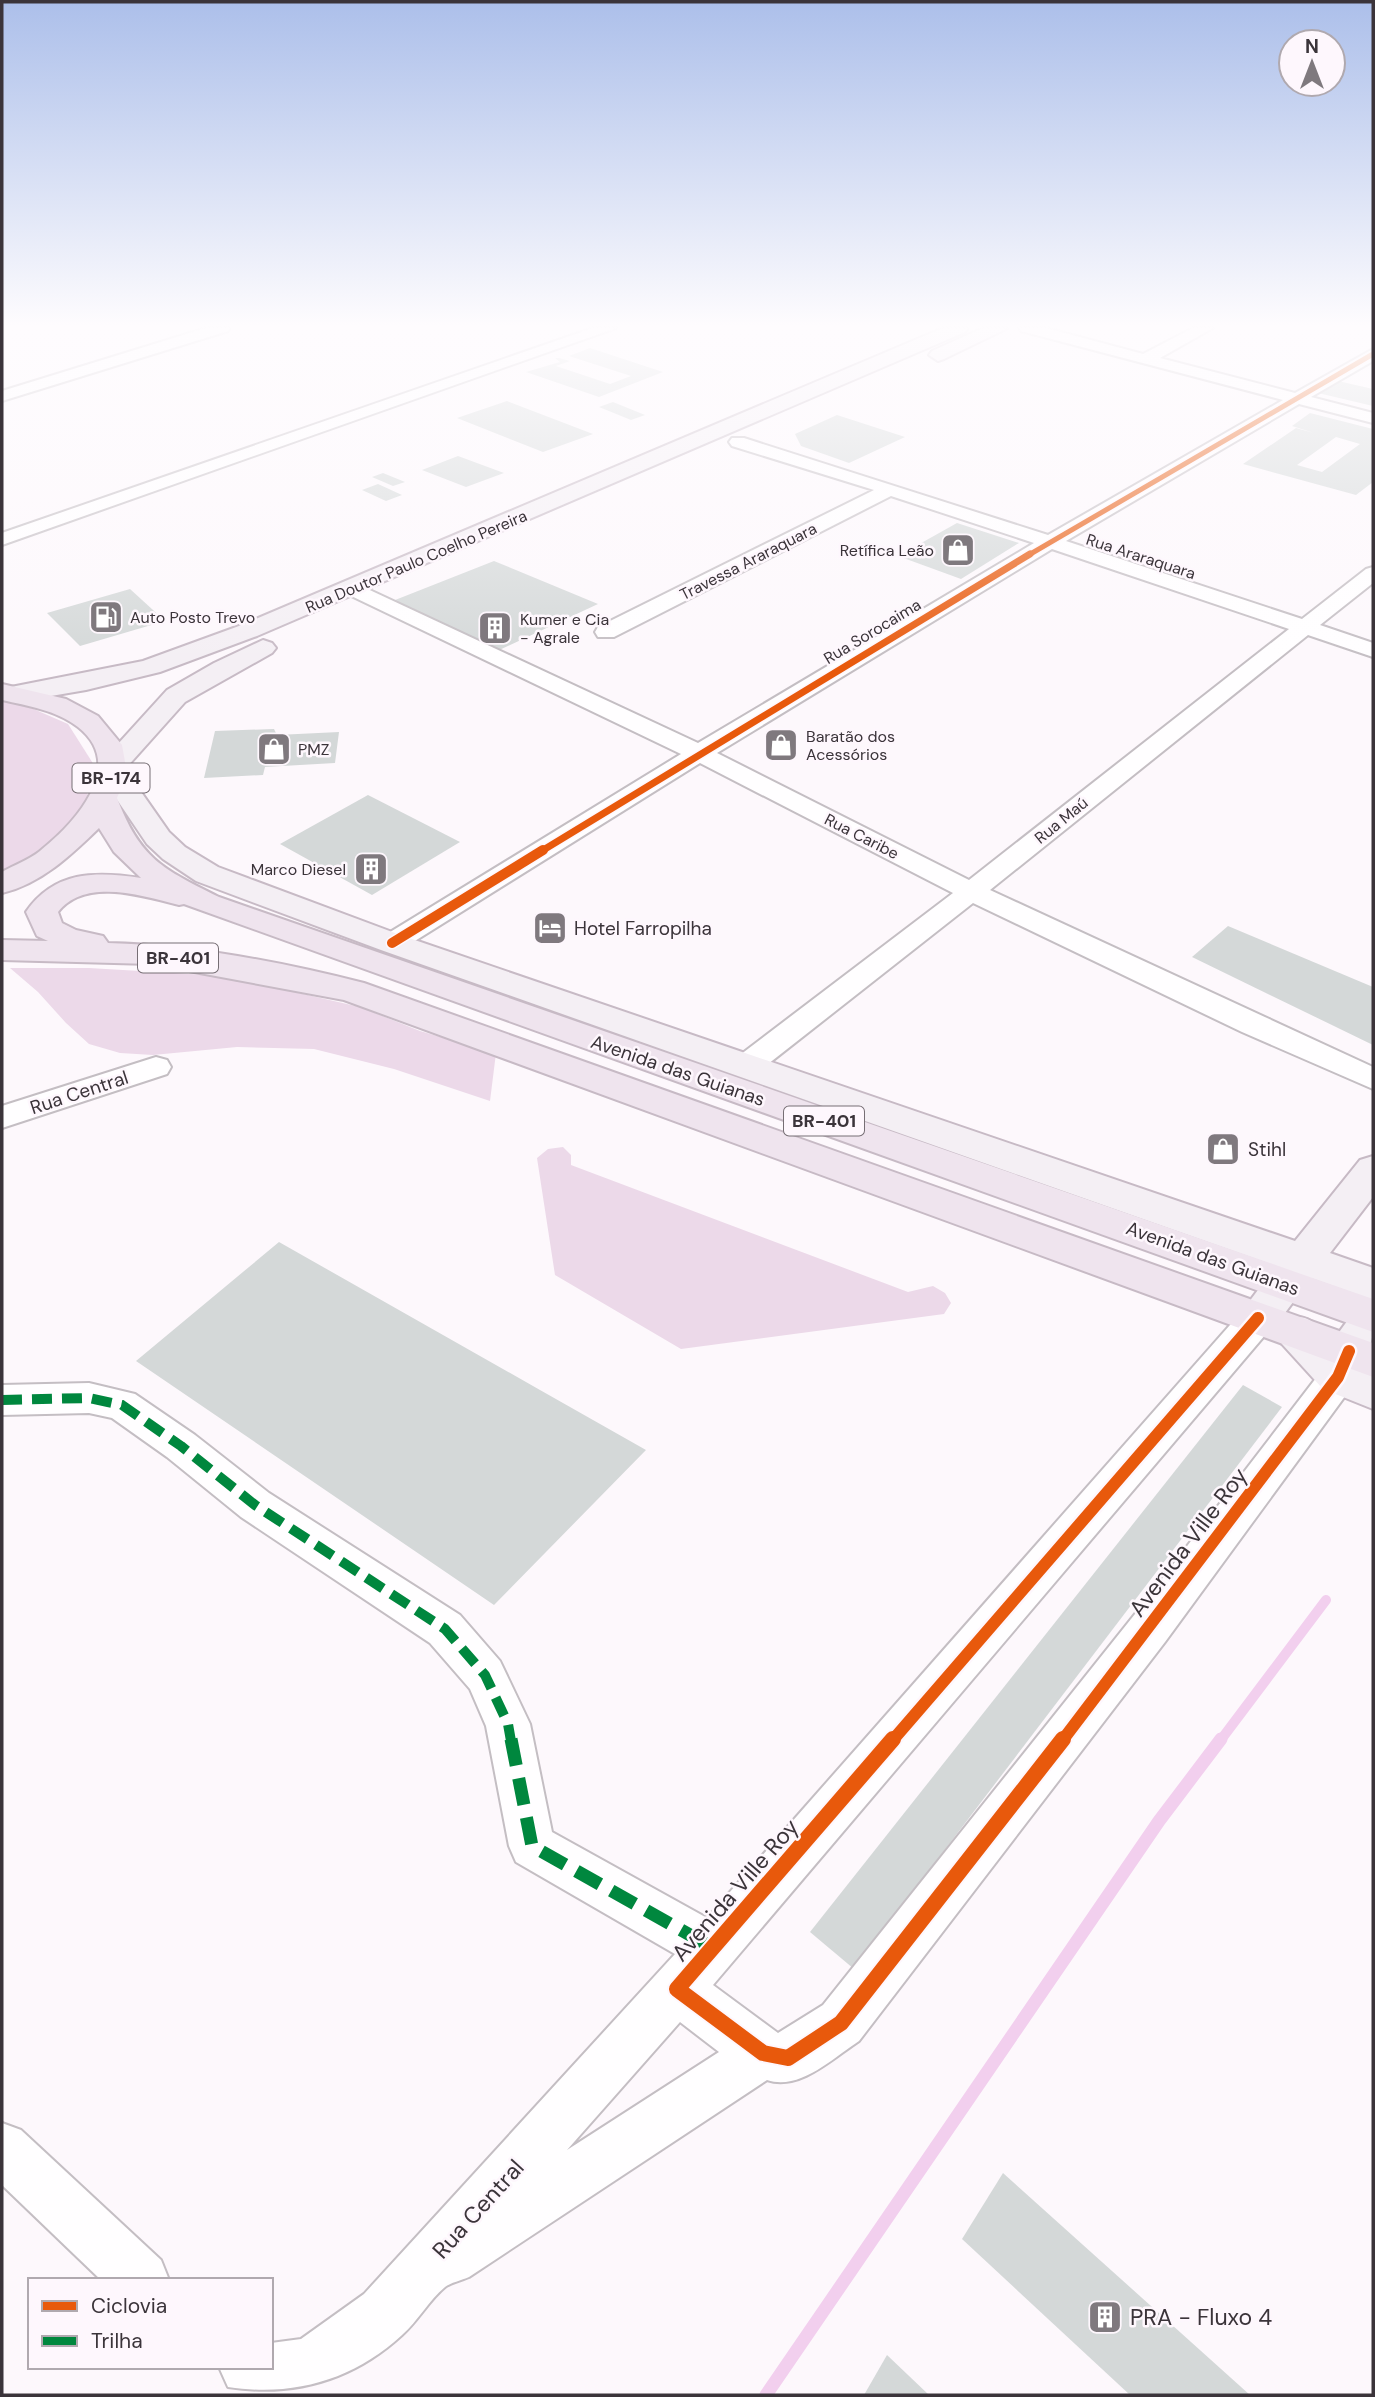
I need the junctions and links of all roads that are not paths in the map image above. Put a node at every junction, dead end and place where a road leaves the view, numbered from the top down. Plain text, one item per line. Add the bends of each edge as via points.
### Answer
1 (287, 440) edge
2 (709, 440) edge
3 (743, 440) edge
4 (1227, 440) edge
5 (738, 442) junction
6 (890, 489) junction
7 (2, 539) edge
8 (1050, 542) junction
9 (1373, 573) edge
10 (363, 595) junction
11 (1302, 627) junction
12 (606, 632) dead end
13 (1373, 650) edge
14 (9, 693) edge
15 (699, 753) junction
16 (115, 783) junction
17 (2, 884) edge
18 (971, 892) junction
19 (208, 904) junction
20 (392, 943) junction
21 (2, 950) edge
22 (151, 954) junction
23 (747, 1065) junction
24 (156, 1066) dead end
25 (1373, 1079) edge
26 (2, 1118) edge
27 (1373, 1170) edge
28 (1293, 1270) junction
29 (1373, 1284) edge
30 (1373, 1317) edge
31 (1277, 1325) junction
32 (1358, 1370) edge
33 (2, 1400) edge
34 (713, 1948) junction
35 (677, 1989) junction
36 (763, 2053) junction
37 (2, 2150) edge
38 (139, 2278) edge
39 (410, 2284) junction
40 (261, 2369) edge

1 - 7 street
2 - 10 main road, Rua Doutor Paulo Coelho Pereira
3 - 5 main road, Rua Doutor Paulo Coelho Pereira
4 - 8 street, Rua Sorocaima
5 - 6 street, Rua Araraquara
5 - 10 main road, Rua Doutor Paulo Coelho Pereira
6 - 8 street, Rua Araraquara
6 - 12 street, Travessa Araraquara
8 - 11 street, Rua Araraquara
8 - 15 street, Rua Sorocaima
9 - 11 street, Rua Maú
10 - 14 main road, Rua Doutor Paulo Coelho Pereira via 151,667
10 - 15 street, Rua Caribe
10 - 16 main road, Rua Doutor Paulo Coelho Pereira via 176,696
11 - 13 street, Rua Araraquara
11 - 18 street, Rua Maú
14 - 16 highway, BR-174 via 57,705 89,722 108,745
15 - 18 street, Rua Caribe
15 - 20 street, Rua Sorocaima
16 - 17 highway, BR-174 via 95,816 49,859
16 - 19 highway, Avenida das Guianas / BR-401 via 117,836 166,883
16 - 20 main road, Avenida das Guianas via 158,838 207,874
18 - 23 street, Rua Maú
18 - 25 street, Rua Caribe
19 - 22 highway via 100,883 72,887 49,899 42,912 48,929 67,938
19 - 28 highway, Avenida das Guianas / BR-401
20 - 23 main road, Avenida das Guianas
21 - 22 highway, Avenida das Guianas / BR-401
22 - 31 highway, Avenida das Guianas / BR-401 via 352,991
23 - 28 main road, Avenida das Guianas
24 - 26 street, Rua Central
27 - 28 main road, Avenida Ville Roy
28 - 29 main road, Avenida das Guianas
28 - 30 highway, Avenida das Guianas / BR-401
28 - 31 main road, Avenida Ville Roy
30 - 32 main road, Avenida Ville Roy
31 - 32 main road, Avenida das Guianas
31 - 34 street, Avenida Ville Roy
32 - 36 street, Avenida Ville Roy via 841,2023 788,2058
33 - 34 street via 89,1398 122,1405 255,1505 445,1629 485,1675 508,1724 532,1846
34 - 35 street, Avenida Ville Roy
35 - 36 street, Avenida Ville Roy
35 - 39 street, Rua Central
36 - 39 street
37 - 38 street
39 - 40 street, Rua Central via 384,2314 330,2356 281,2372

